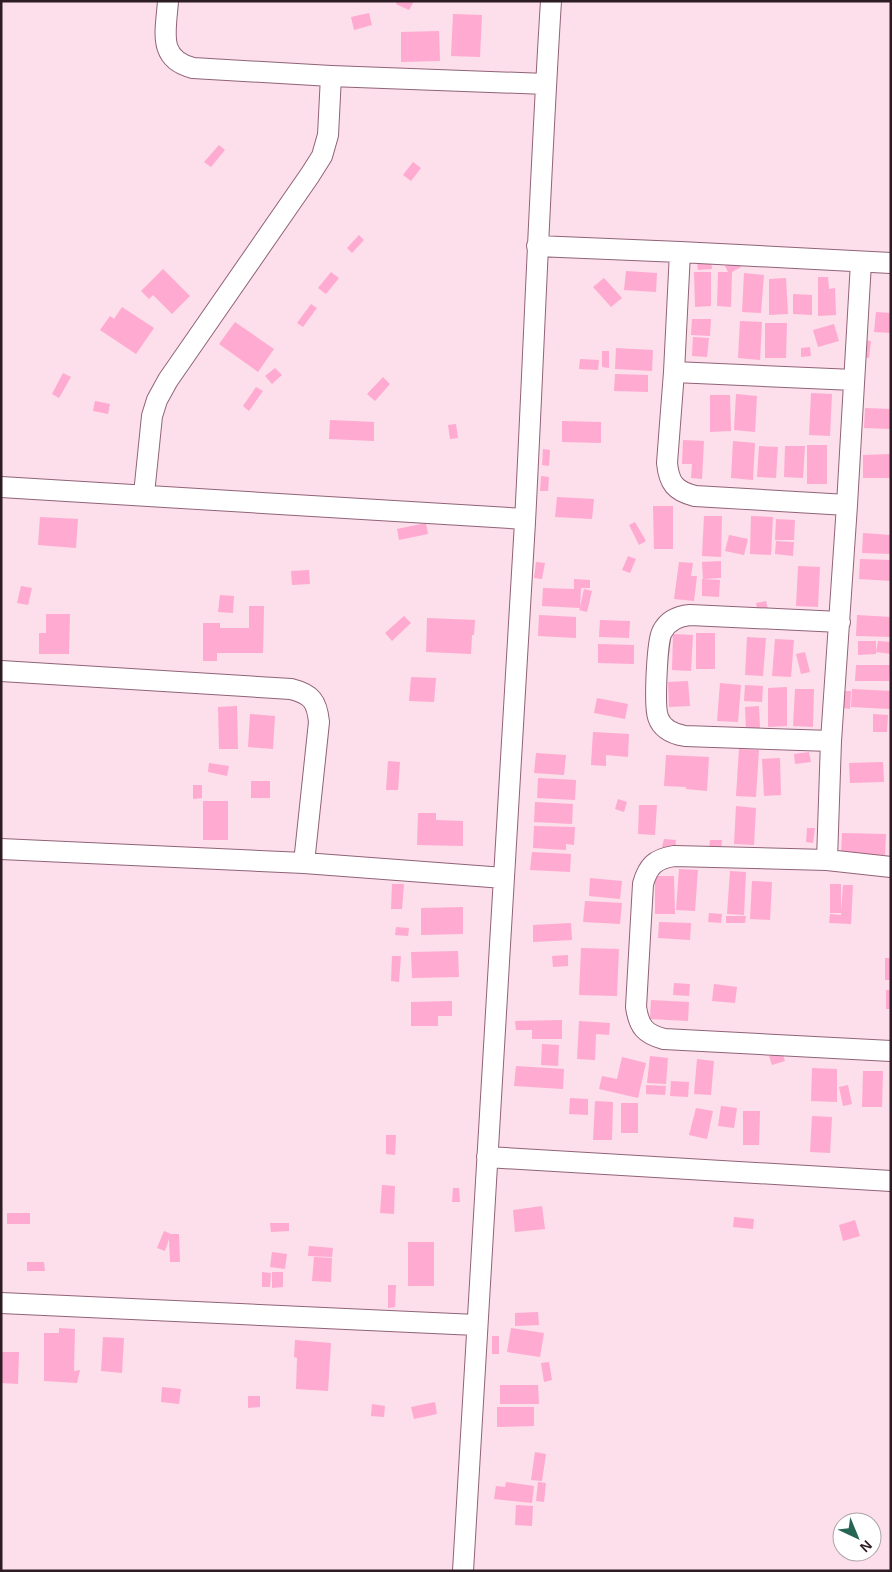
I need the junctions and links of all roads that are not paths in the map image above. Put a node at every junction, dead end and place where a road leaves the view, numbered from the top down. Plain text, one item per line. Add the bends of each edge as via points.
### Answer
1 (168, 1) edge
2 (551, 1) edge
3 (331, 76) junction
4 (546, 84) junction
5 (537, 246) junction
6 (680, 252) junction
7 (861, 262) junction
8 (891, 263) edge
9 (674, 372) junction
10 (854, 380) junction
11 (1, 486) edge
12 (144, 494) junction
13 (847, 505) junction
14 (525, 519) junction
15 (840, 622) junction
16 (1, 672) edge
17 (831, 741) junction
18 (1, 849) edge
19 (827, 860) junction
20 (304, 863) junction
21 (891, 867) edge
22 (504, 878) junction
23 (891, 1051) edge
24 (487, 1157) junction
25 (891, 1181) edge
26 (1, 1303) edge
27 (476, 1325) junction
28 (463, 1571) edge

1 - 3 street via 166,47 172,58 182,65
2 - 4 street
3 - 4 street
3 - 12 street via 328,135 322,156 157,400 152,416
4 - 5 street
5 - 6 street
5 - 14 street
6 - 7 street
6 - 9 street
7 - 8 street
7 - 10 street
9 - 10 street
9 - 13 street via 667,463 668,475 683,493
10 - 13 street
11 - 12 street
12 - 14 street
13 - 15 street
14 - 22 street
15 - 17 street
15 - 17 street via 679,616 661,632 658,644 658,717 674,734
16 - 20 street via 303,692 318,710 319,722
17 - 19 street
18 - 20 street
19 - 21 street
19 - 23 street via 674,856 653,864 643,884 638,1019 653,1036 664,1039
20 - 22 street
22 - 24 street
24 - 25 street
24 - 27 street
26 - 27 street
27 - 28 street

